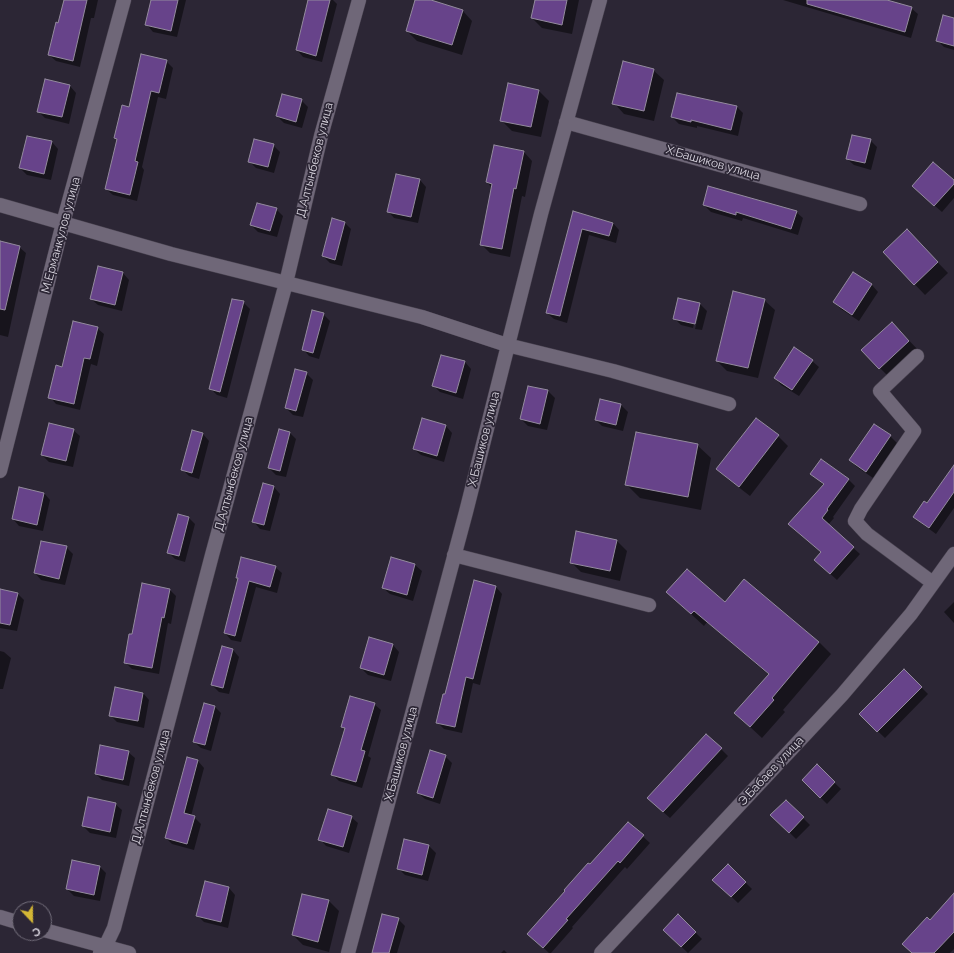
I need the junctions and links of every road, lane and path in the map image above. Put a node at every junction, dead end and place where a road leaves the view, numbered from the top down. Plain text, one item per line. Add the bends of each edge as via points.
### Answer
1 (124, 0) edge
2 (359, 0) edge
3 (600, 0) edge
4 (566, 122) junction
5 (860, 204) dead end
6 (0, 205) edge
7 (63, 223) junction
8 (286, 283) junction
9 (507, 345) junction
10 (917, 356) dead end
11 (729, 404) dead end
12 (0, 471) edge
13 (954, 554) edge
14 (454, 555) junction
15 (933, 583) junction
16 (649, 605) dead end
17 (0, 918) edge
18 (12, 921) edge
19 (52, 933) edge
20 (102, 950) edge
21 (129, 953) edge
22 (348, 953) edge
23 (601, 953) edge

1 - 7 street, М.Ерманкулов улица
2 - 8 street, Д.Алтынбеков улица via 321,136
3 - 4 street, Х.Башиков улица
4 - 5 street, Х.Башиков улица
4 - 9 street, Х.Башиков улица
6 - 7 street
7 - 8 street
7 - 12 street, М.Ерманкулов улица
8 - 9 street via 422,317
8 - 20 street, Д.Алтынбеков улица via 114,928
9 - 11 street via 613,371
9 - 14 street, Х.Башиков улица
10 - 15 street via 880,391 914,431 855,521 867,534
13 - 15 street, Э.Бабаев улица
14 - 16 street
14 - 22 street, Х.Башиков улица
15 - 23 street, Э.Бабаев улица via 911,614 842,695
17 - 18 street
19 - 20 street
20 - 21 street

